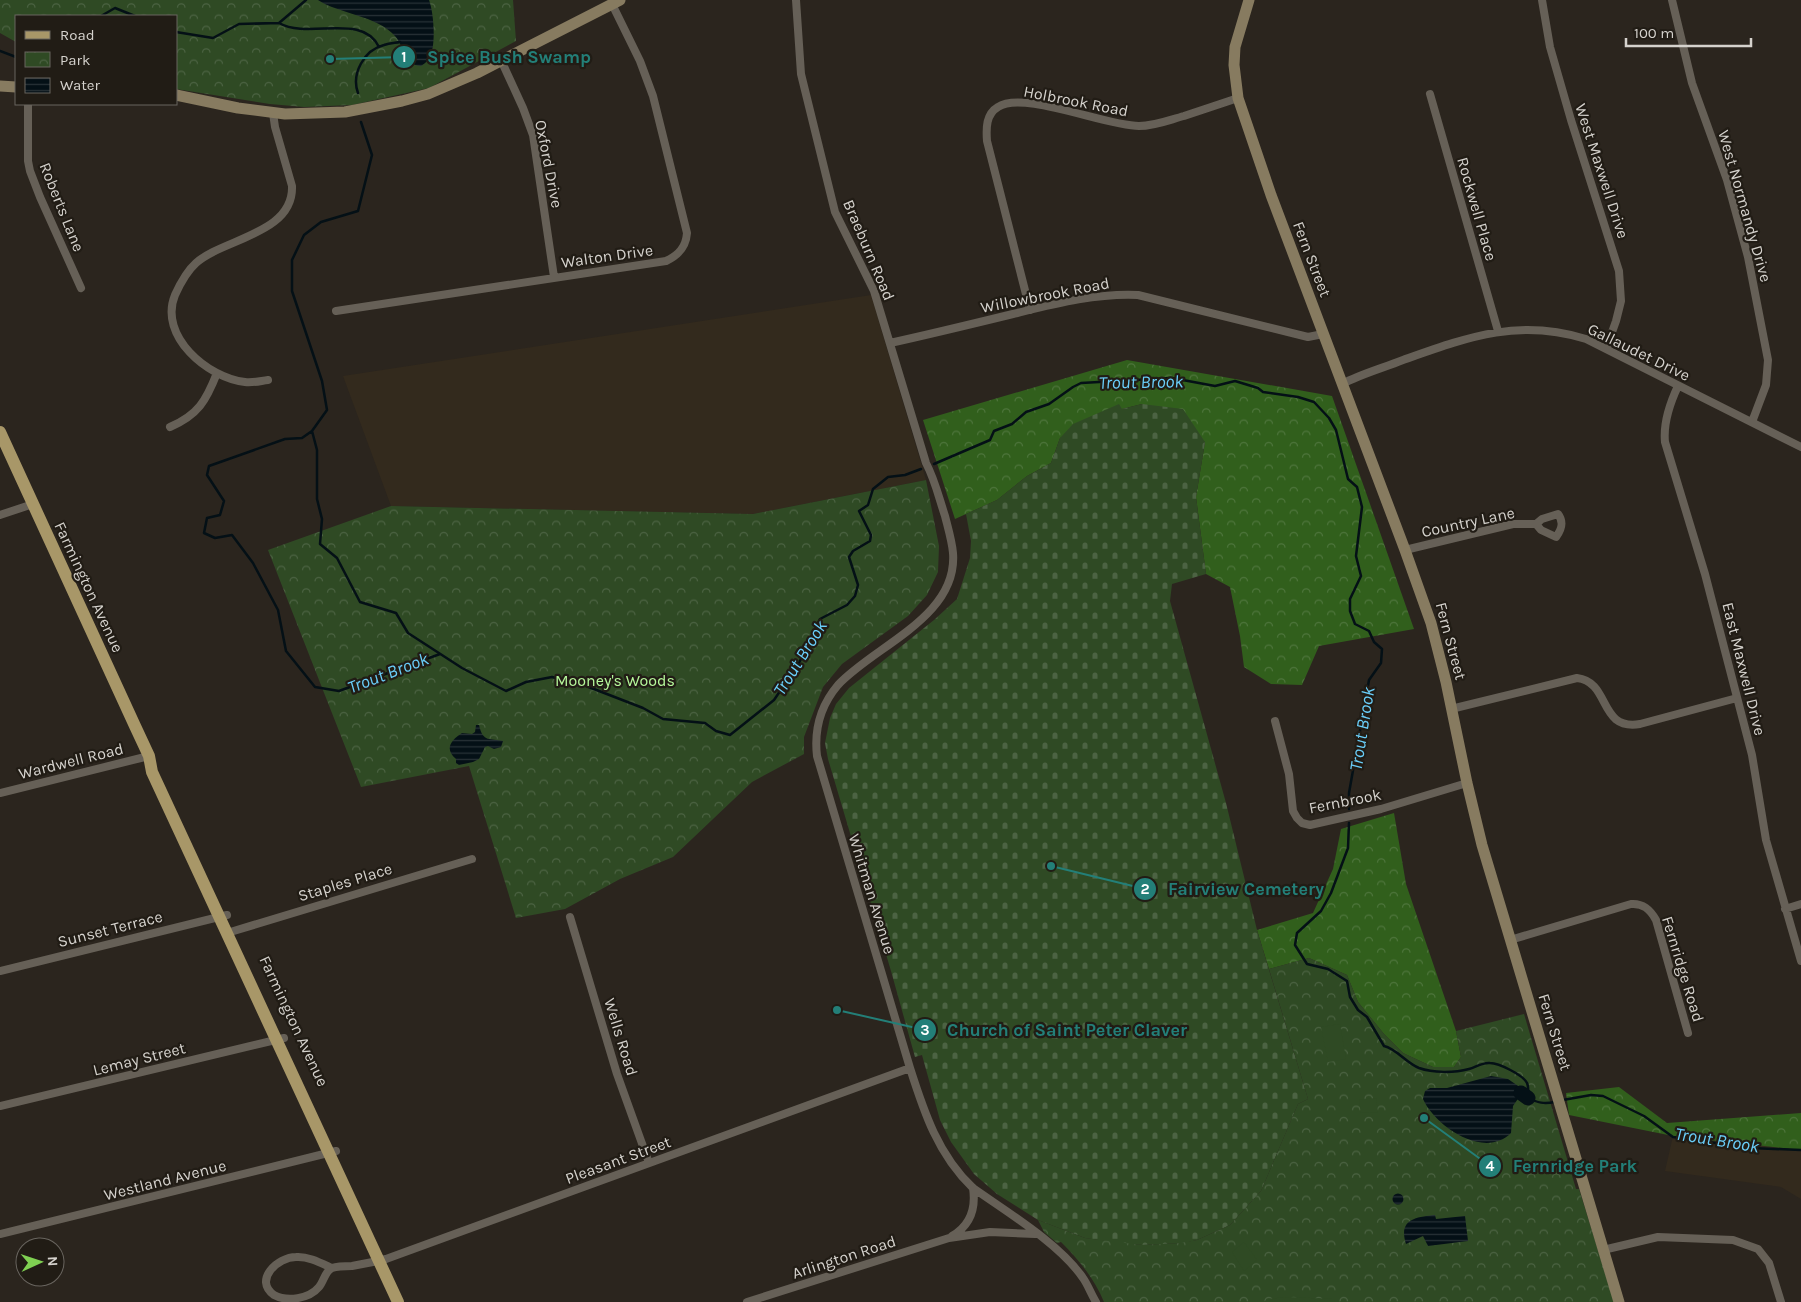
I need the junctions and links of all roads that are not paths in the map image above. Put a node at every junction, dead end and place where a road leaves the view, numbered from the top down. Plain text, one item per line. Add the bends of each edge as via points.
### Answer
1 (796, 0) edge
2 (1249, 0) edge
3 (1542, 0) edge
4 (1672, 0) edge
5 (616, 2) edge
6 (501, 60) junction
7 (0, 86) edge
8 (15, 87) edge
9 (1430, 94) dead end
10 (178, 95) edge
11 (1238, 98) junction
12 (28, 105) edge
13 (273, 113) junction
14 (554, 277) junction
15 (81, 288) dead end
16 (1030, 310) junction
17 (336, 311) dead end
18 (1498, 331) junction
19 (1323, 334) junction
20 (890, 343) junction
21 (1606, 349) junction
22 (217, 373) junction
23 (268, 380) dead end
24 (1342, 384) junction
25 (1678, 386) junction
26 (1752, 422) junction
27 (170, 427) dead end
28 (0, 432) edge
29 (1801, 447) edge
30 (933, 477) joint
31 (33, 504) junction
32 (0, 515) edge
33 (1536, 524) dead end
34 (1405, 550) junction
35 (1737, 698) junction
36 (1451, 710) junction
37 (1275, 721) dead end
38 (149, 756) junction
39 (1467, 783) junction
40 (0, 792) edge
41 (472, 859) dead end
42 (1801, 904) edge
43 (1785, 909) junction
44 (223, 916) junction
45 (570, 917) dead end
46 (231, 931) junction
47 (1510, 940) junction
48 (1801, 961) edge
49 (0, 970) edge
50 (1688, 1033) dead end
51 (280, 1039) junction
52 (910, 1068) junction
53 (0, 1106) edge
54 (332, 1152) junction
55 (649, 1164) junction
56 (973, 1188) junction
57 (0, 1234) edge
58 (1037, 1234) junction
59 (949, 1238) junction
60 (1603, 1250) junction
61 (382, 1260) junction
62 (332, 1268) junction
63 (398, 1302) edge
64 (405, 1302) edge
65 (747, 1302) edge
66 (1096, 1302) edge
67 (1618, 1302) edge
68 (1781, 1302) edge

1 - 20 street, Braeburn Road via 801,74 836,212 874,291
2 - 11 street, Fern Street via 1235,47
3 - 21 street, West Maxwell Drive via 1550,47 1620,276 1619,312
4 - 26 street, West Normandy Drive via 1692,82 1726,180 1750,267 1768,360 1766,385
5 - 6 street
5 - 14 street, Walton Drive via 654,96 686,240 679,253 666,261
6 - 13 street via 449,85 402,101 345,112
6 - 14 street, Oxford Drive via 533,135
7 - 8 street
9 - 18 street, Rockwell Place
10 - 13 street
11 - 16 street, Holbrook Road via 1159,124 1139,126 1116,124 1026,103 1007,103 993,111 988,120 986,141
11 - 19 street, Fern Street
12 - 15 street, Roberts Lane via 30,171
13 - 22 street via 274,127 292,186 290,203 260,231 208,254 196,263 174,296 172,312 180,339 198,361
14 - 17 street, Walton Drive
16 - 19 street, Willowbrook Road via 1100,295 1138,295 1308,337
16 - 20 street, Willowbrook Road
18 - 21 street, Gallaudet Drive via 1568,334
18 - 24 street, Gallaudet Drive via 1450,343
19 - 24 street, Fern Street
20 - 30 street, Braeburn Road
21 - 25 street, Gallaudet Drive
22 - 23 street via 243,382
22 - 27 street via 199,409
24 - 34 street, Fern Street
25 - 26 street, Gallaudet Drive
25 - 35 street, East Maxwell Drive via 1666,417 1665,442 1705,574
26 - 29 street, Gallaudet Drive
28 - 31 main road, Farmington Avenue
30 - 52 street, Whitman Avenue via 953,554 944,592 925,617 839,685 822,712 816,737 819,762
31 - 32 street
31 - 38 main road, Farmington Avenue
33 - 34 street, Country Lane via 1513,524
34 - 36 street, Fern Street via 1431,623
35 - 36 street via 1626,725 1613,717 1592,684 1577,678
35 - 43 street, East Maxwell Drive via 1754,764 1766,840
36 - 39 street, Fern Street
37 - 39 street, Fernbrook via 1289,774 1293,811 1302,823 1310,825 1381,809
38 - 40 street, Wardwell Road
38 - 44 main road, Farmington Avenue via 152,772
39 - 47 street, Fern Street
41 - 46 street, Staples Place
42 - 43 street
43 - 48 street, East Maxwell Drive
44 - 46 main road, Farmington Avenue
44 - 49 street, Sunset Terrace
45 - 55 street, Wells Road via 617,1074
46 - 51 main road, Farmington Avenue
47 - 50 street, Fernridge Road via 1627,905 1642,905 1656,920
47 - 60 street, Fern Street
51 - 53 street, Lemay Street
51 - 54 main road, Farmington Avenue
52 - 55 street, Pleasant Street
52 - 56 street, Whitman Avenue via 942,1148 954,1168
54 - 57 street, Westland Avenue
54 - 61 main road, Farmington Avenue
55 - 61 street, Pleasant Street
56 - 58 street, Whitman Avenue
56 - 59 street, Arlington Road via 974,1206 970,1218
58 - 59 street, Arlington Road via 990,1232
58 - 66 street, Whitman Avenue via 1070,1262
59 - 65 street, Arlington Road
60 - 67 street, Fern Street
60 - 68 street via 1658,1238 1733,1240 1758,1248 1769,1263
61 - 62 street, Pleasant Street
61 - 63 main road, Farmington Avenue
61 - 64 main road, Farmington Avenue
62 - 62 street via 309,1258 290,1257 272,1267 267,1285 276,1296 297,1300 315,1291

